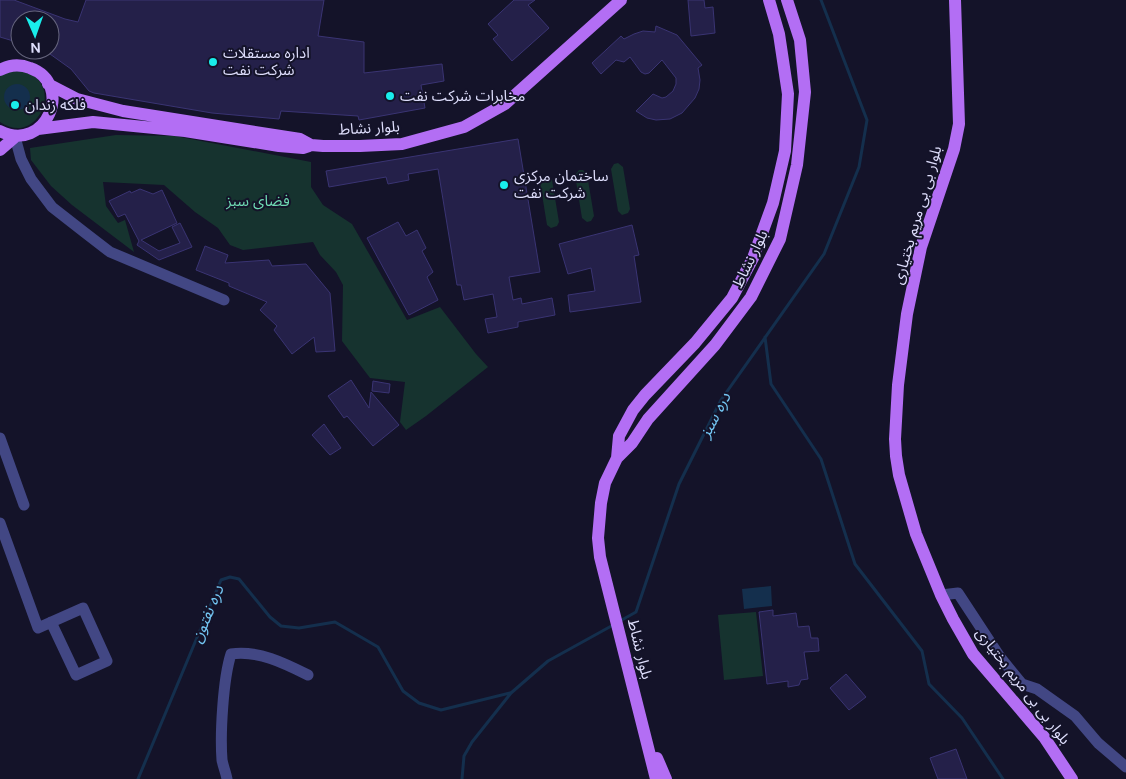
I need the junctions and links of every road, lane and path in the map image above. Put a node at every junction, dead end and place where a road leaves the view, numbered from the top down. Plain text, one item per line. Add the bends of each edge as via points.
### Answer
1 (621, 0) edge
2 (769, 0) edge
3 (787, 0) edge
4 (955, 0) edge
5 (1, 68) edge
6 (48, 84) junction
7 (38, 129) junction
8 (0, 131) edge
9 (15, 136) junction
10 (311, 145) junction
11 (0, 150) edge
12 (224, 300) dead end
13 (0, 438) edge
14 (617, 458) junction
15 (24, 505) dead end
16 (0, 523) edge
17 (941, 595) junction
18 (51, 622) junction
19 (308, 675) dead end
20 (644, 731) junction
21 (1126, 767) edge
22 (227, 779) edge
23 (656, 779) edge
24 (666, 779) edge
25 (1072, 779) edge

1 - 10 main road, بلوار نشاط via 505,104 464,127 402,144
2 - 14 main road, بلوار نشاط via 779,34 788,94 785,151 773,203 753,258 732,298 633,410 619,436
3 - 14 main road, بلوار نشاط via 800,40 805,92 797,165 780,239 751,297 715,345
4 - 17 main road, بلوار بی بی مریم بختیاری via 958,130 921,247 906,314 895,438 899,475 916,534
5 - 6 main road, بلوار نشاط via 28,67 42,75
6 - 7 main road via 53,103 49,117
6 - 10 main road, بلوار نشاط via 77,99 124,111 300,139
7 - 9 main road, بلوار نشاط
7 - 10 main road, بلوار نشاط via 93,122 185,131 279,146 303,148
8 - 9 main road
9 - 11 main road
9 - 12 street via 31,179 52,206 84,232 110,252
13 - 15 street
14 - 20 main road, بلوار نشاط via 605,483 598,538
16 - 18 street via 38,628
17 - 21 street via 958,593 1022,684 1037,689 1075,716 1098,743
17 - 25 main road, بلوار بی بی مریم بختیاری via 973,654 1044,737
18 - 18 street via 83,608 107,661 76,675
19 - 22 street via 266,657 244,652 231,654 223,717 222,761
20 - 23 main road, بلوار نشاط
20 - 24 main road, بلوار نشاط

